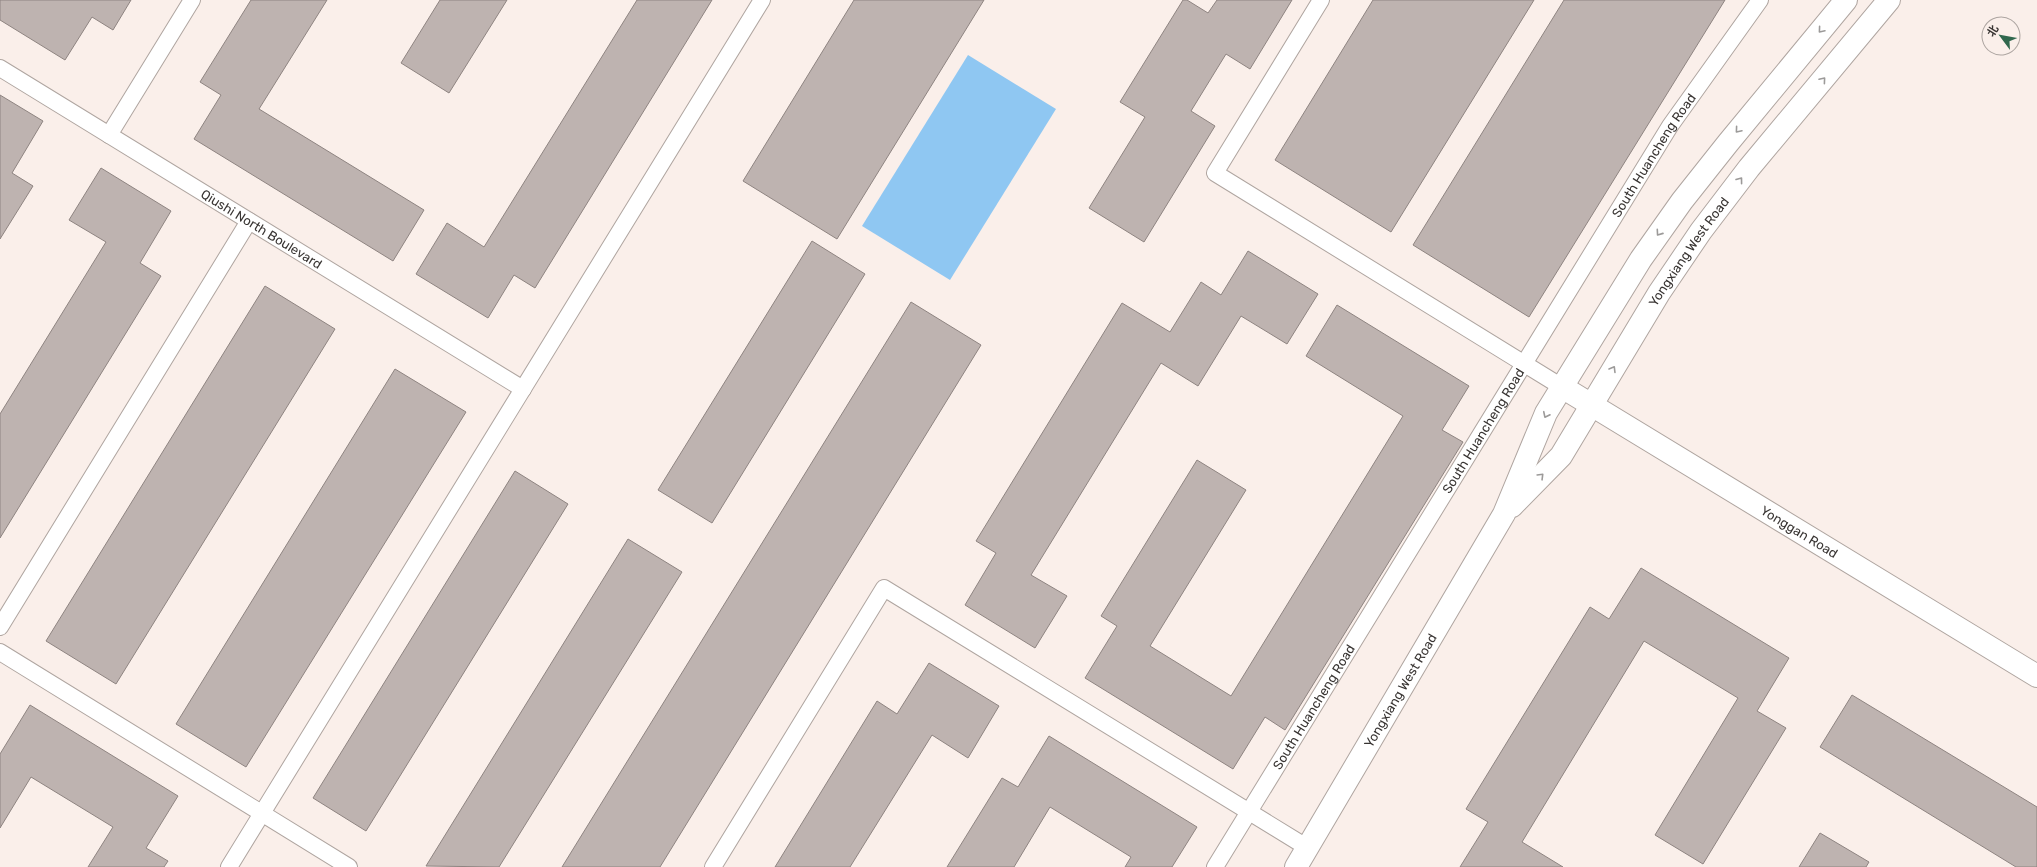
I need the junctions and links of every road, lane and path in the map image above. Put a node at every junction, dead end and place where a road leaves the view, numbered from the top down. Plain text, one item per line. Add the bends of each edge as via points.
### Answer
1 (192, 0) edge
2 (762, 0) edge
3 (1321, 0) edge
4 (1760, 0) edge
5 (1889, 0) edge
6 (1843, 1) edge
7 (0, 68) edge
8 (109, 135) junction
9 (249, 221) junction
10 (1524, 363) junction
11 (1562, 387) junction
12 (523, 389) junction
13 (1592, 405) junction
14 (1504, 514) junction
15 (0, 627) edge
16 (0, 652) edge
17 (2037, 676) edge
18 (1248, 812) junction
19 (262, 813) junction
20 (1308, 848) junction
21 (229, 867) edge
22 (349, 867) edge
23 (713, 867) edge
24 (1215, 867) edge
25 (1296, 867) edge

1 - 8 lane
2 - 12 lane
3 - 10 lane via 1215,173
4 - 10 lane, South Huancheng Road via 1670,126
13 -> 5 main road, Yongxiang West Road via 1659,293 1701,231 1749,168
6 -> 11 main road, Yongxiang West Road via 1682,201 1642,258
7 - 8 lane, Qiushi North Boulevard
8 - 9 lane, Qiushi North Boulevard
9 - 12 lane, Qiushi North Boulevard
9 - 15 lane
10 - 11 lane
10 - 18 lane, South Huancheng Road
11 - 13 main road, Yonggan Road
11 -> 14 main road, Yongxiang West Road via 1546,413
12 - 19 lane
14 -> 13 main road, Yongxiang West Road via 1561,456
13 - 17 main road, Yonggan Road
14 - 20 main road, Yongxiang West Road
16 - 19 lane
18 - 20 lane
18 - 23 lane via 884,588
18 - 24 lane, South Huancheng Road
19 - 21 lane
19 - 22 lane
20 - 25 main road, Yongxiang West Road

